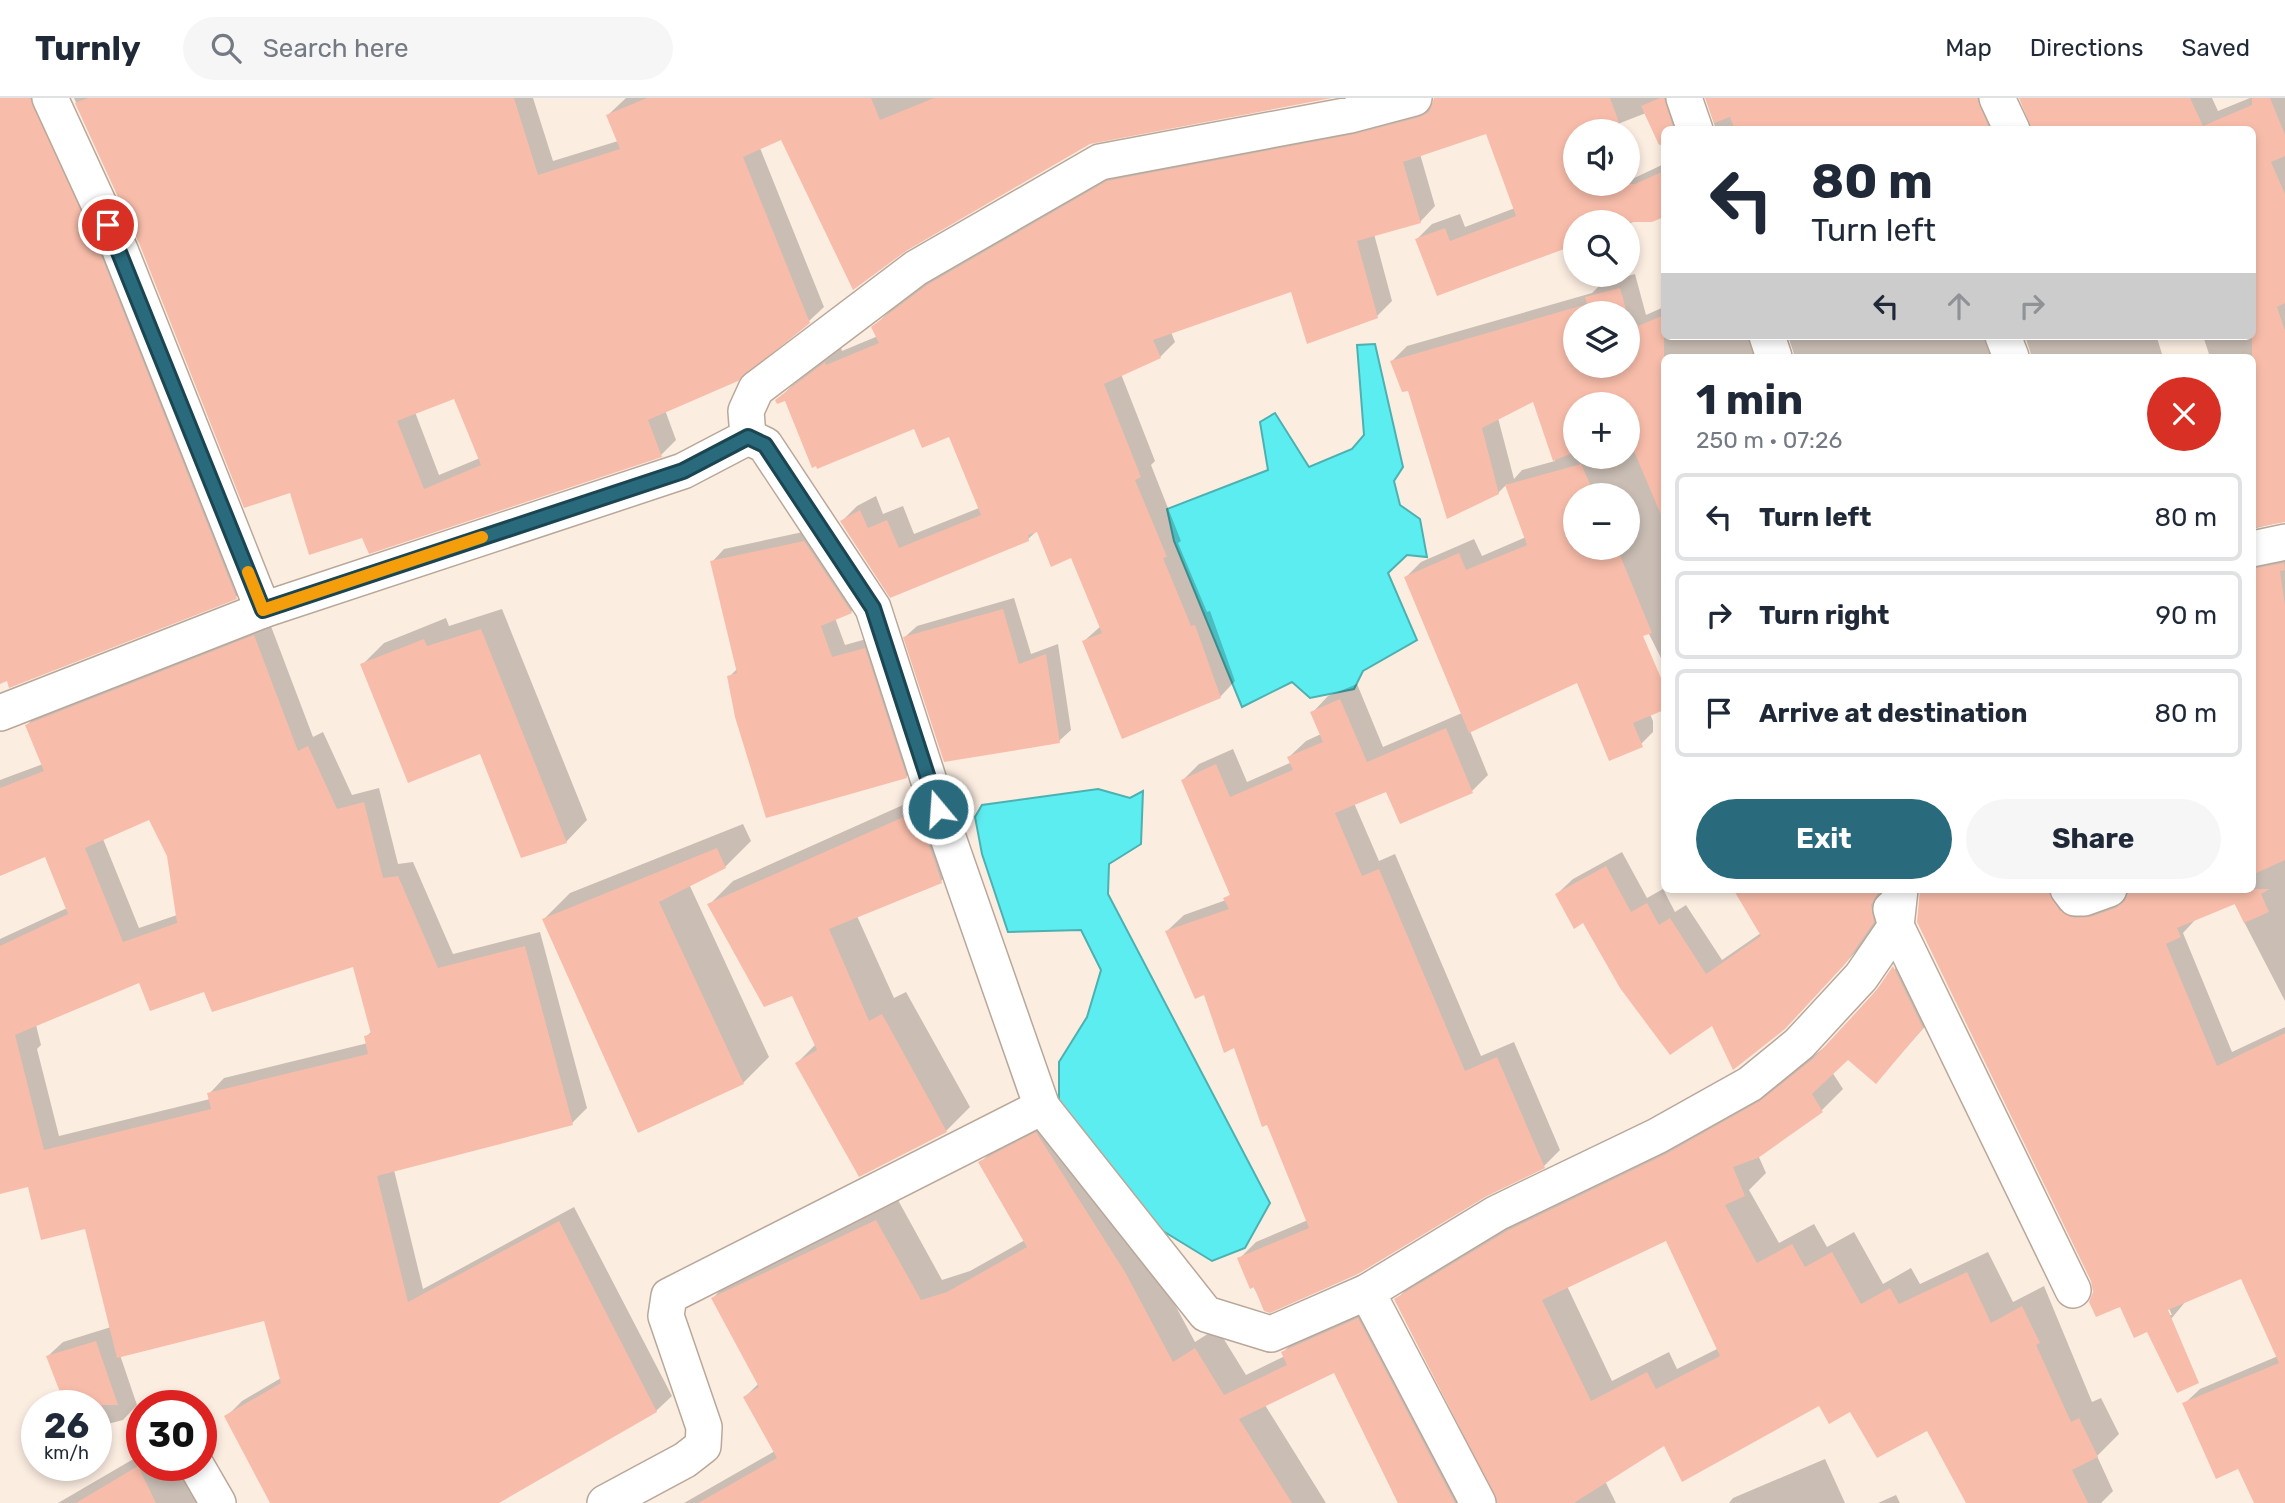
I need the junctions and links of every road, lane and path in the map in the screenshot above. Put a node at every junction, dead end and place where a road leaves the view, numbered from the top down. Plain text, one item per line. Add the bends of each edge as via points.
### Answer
1 (50, 98) edge
2 (1415, 98) edge
3 (1684, 98) edge
4 (1997, 98) edge
5 (1694, 126) edge
6 (2010, 126) edge
7 (748, 437) junction
8 (2285, 542) edge
9 (2256, 548) edge
10 (263, 610) junction
11 (0, 713) edge
12 (1886, 893) edge
13 (1899, 893) edge
14 (2071, 893) edge
15 (2098, 893) edge
16 (1896, 926) junction
17 (1042, 1107) junction
18 (2073, 1290) dead end
19 (1367, 1292) junction
20 (205, 1481) edge
21 (218, 1503) edge
22 (605, 1503) edge
23 (1479, 1503) edge

1 - 10 street via 120,250
2 - 7 street via 1100,162 916,268 756,389 746,411
3 - 5 street
4 - 6 street
7 - 10 street via 683,471
7 - 17 street via 765,445 873,608
8 - 9 street
10 - 11 street
12 - 16 street
13 - 16 street
14 - 15 street via 2075,898
16 - 18 street
16 - 19 street via 1861,977 1799,1044 1750,1084 1657,1136 1497,1213
17 - 19 street via 1206,1314 1271,1334
17 - 22 street via 670,1296 666,1316 704,1427 703,1446
19 - 23 street
20 - 21 street

